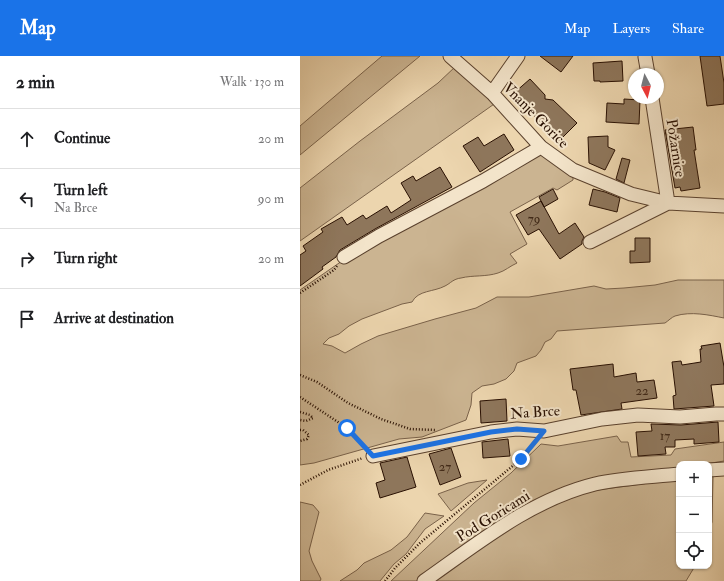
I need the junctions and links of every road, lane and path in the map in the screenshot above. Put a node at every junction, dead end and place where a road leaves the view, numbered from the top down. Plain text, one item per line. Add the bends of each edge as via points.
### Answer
1 (450, 56) edge
2 (518, 56) edge
3 (646, 57) dead end
4 (647, 68) edge
5 (492, 94) junction
6 (653, 104) edge
7 (542, 147) junction
8 (668, 203) junction
9 (724, 206) edge
10 (590, 242) dead end
11 (344, 257) joint
12 (300, 293) edge
13 (300, 375) edge
14 (300, 397) edge
15 (300, 412) edge
16 (724, 414) edge
17 (300, 420) edge
18 (300, 430) edge
19 (440, 430) dead end
20 (544, 431) junction
21 (300, 441) edge
22 (373, 456) junction
23 (724, 469) edge
24 (712, 470) edge
25 (676, 474) edge
26 (300, 485) edge
27 (385, 581) edge
28 (424, 581) edge

1 - 5 street, Vnanje Gorice
2 - 5 street
3 - 4 street
5 - 7 street, Vnanje Gorice
6 - 8 street, Požarnice
7 - 8 street, Vnanje Gorice via 573,170 631,194
7 - 11 street
8 - 9 street, Vnanje Gorice
8 - 10 street
11 - 12 path via 334,270
13 - 19 path via 381,419 410,429
14 - 22 path via 347,428
15 - 17 path via 313,418
16 - 20 street, Na Brce via 680,417 638,415
18 - 21 path via 309,435 307,439
20 - 22 street, Na Brce via 517,429 491,432
20 - 27 path via 521,459 420,543
22 - 26 path via 328,470
23 - 24 street
25 - 28 street, Pod Goricami via 595,484 525,511

